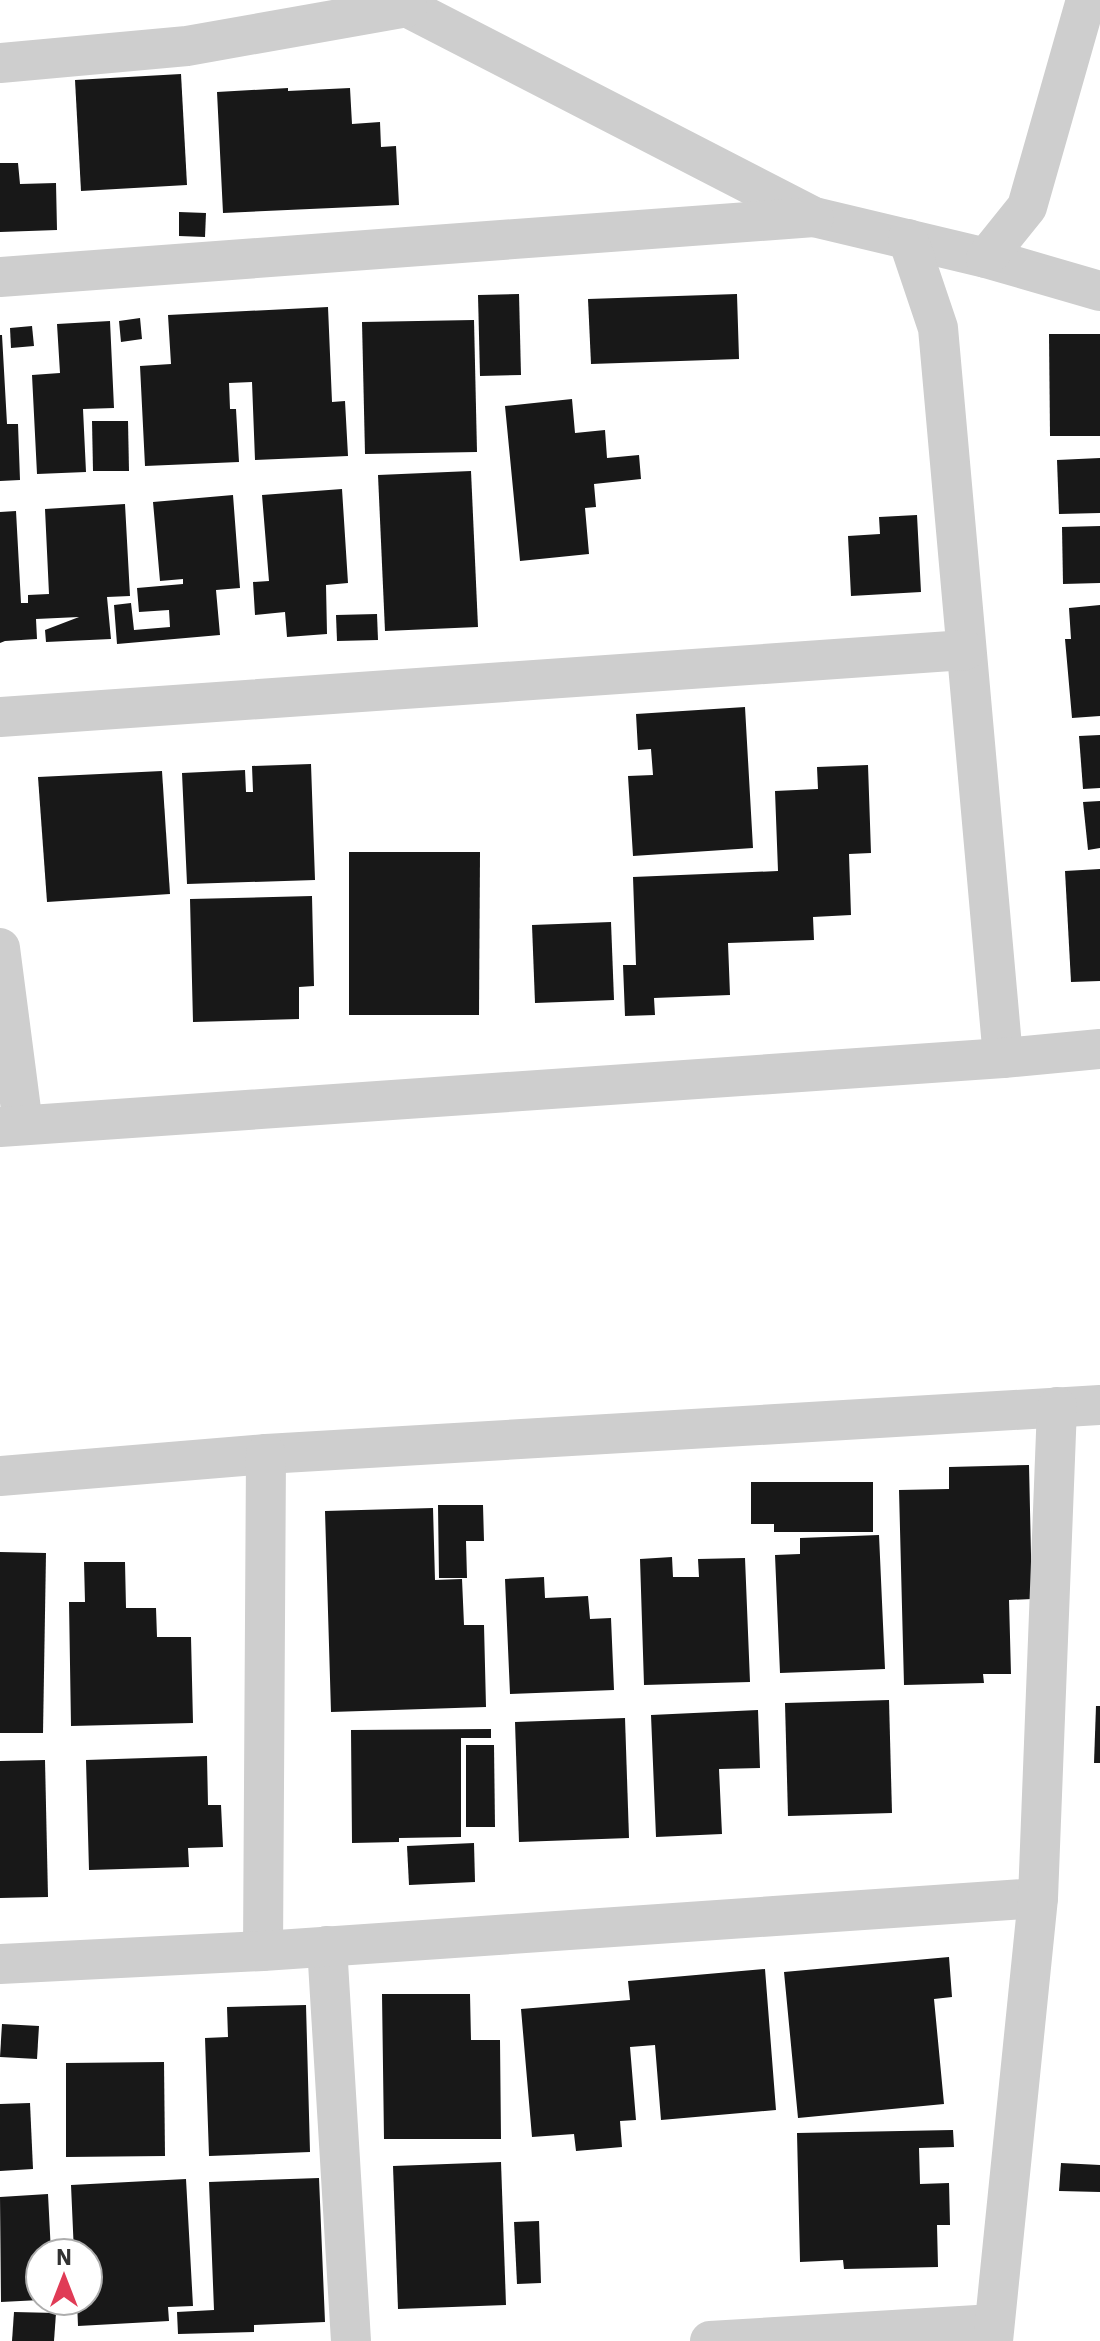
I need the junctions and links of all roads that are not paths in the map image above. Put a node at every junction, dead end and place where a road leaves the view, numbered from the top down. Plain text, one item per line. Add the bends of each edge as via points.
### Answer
1 (1086, 0) edge
2 (400, 4) edge
3 (0, 63) edge
4 (814, 217) junction
5 (908, 239) junction
6 (986, 258) junction
7 (0, 277) edge
8 (1100, 291) edge
9 (965, 650) junction
10 (0, 717) edge
11 (0, 948) edge
12 (1100, 1049) edge
13 (1003, 1058) junction
14 (11, 1126) edge
15 (1100, 1405) edge
16 (1057, 1407) junction
17 (266, 1454) junction
18 (0, 1476) edge
19 (1038, 1898) junction
20 (327, 1946) junction
21 (263, 1951) junction
22 (0, 1964) edge
23 (993, 2333) edge
24 (351, 2341) edge
25 (710, 2341) edge

1 - 6 street via 1027,207
2 - 3 street via 187,46
2 - 4 street
4 - 5 street
4 - 7 street
5 - 6 street
5 - 9 street via 938,328
6 - 8 street
9 - 10 street
9 - 13 street
11 - 14 street
12 - 13 street
13 - 14 street
15 - 16 street
16 - 17 street
16 - 19 street
17 - 18 street
17 - 21 street
19 - 20 street
19 - 23 street
20 - 21 street
20 - 24 street
21 - 22 street
23 - 25 street

